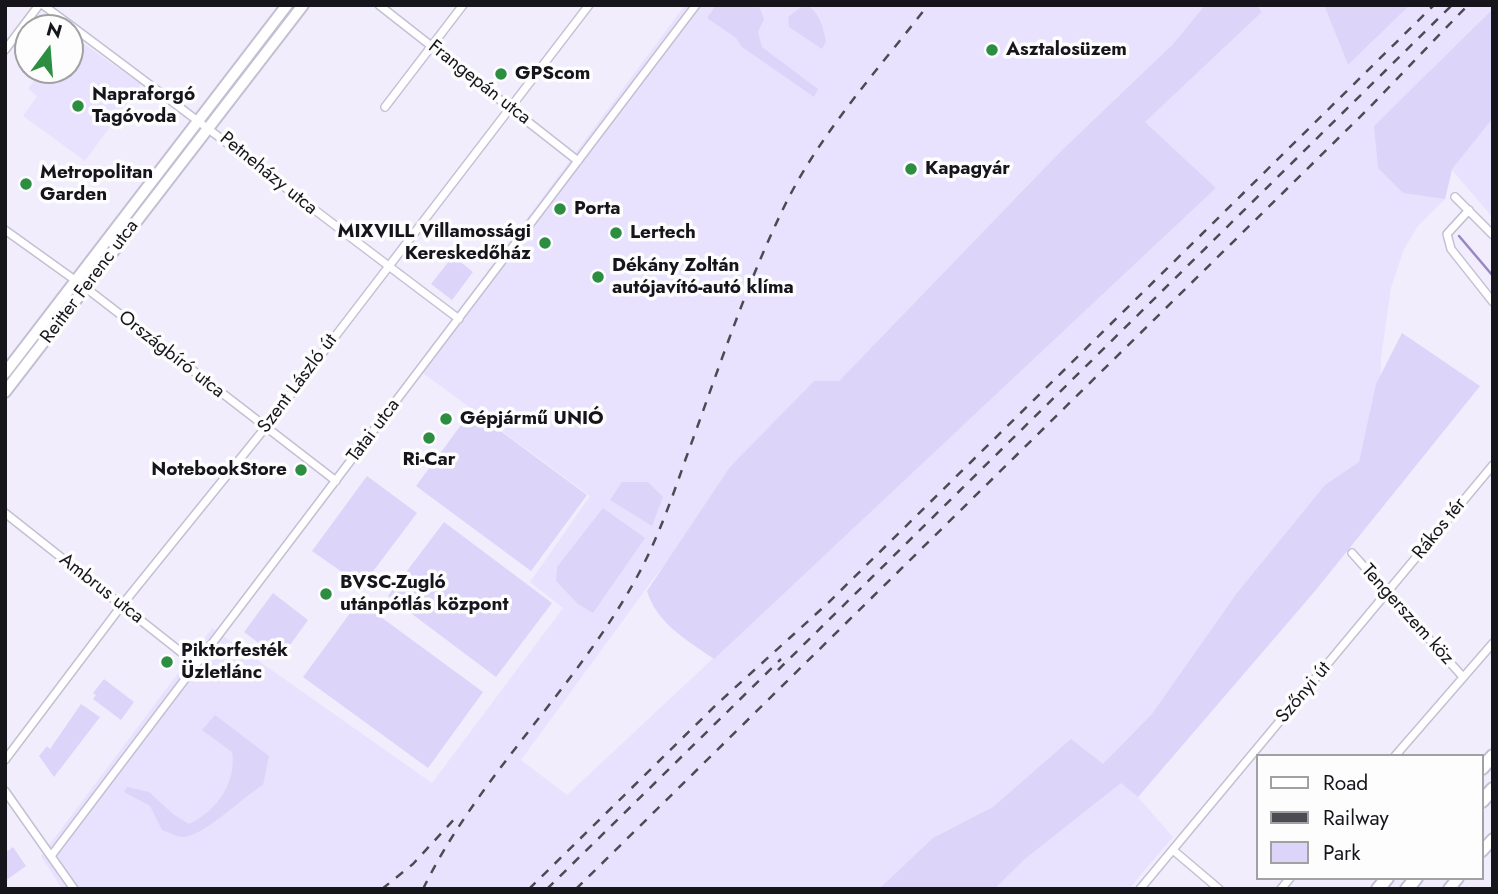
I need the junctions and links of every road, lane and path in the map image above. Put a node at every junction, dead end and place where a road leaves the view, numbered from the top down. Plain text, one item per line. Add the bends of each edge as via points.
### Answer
1 (41, 5) edge
2 (287, 5) edge
3 (303, 5) edge
4 (379, 5) edge
5 (463, 5) edge
6 (589, 5) edge
7 (696, 5) edge
8 (431, 46) junction
9 (5, 50) edge
10 (385, 107) dead end
11 (511, 108) junction
12 (199, 120) junction
13 (209, 127) junction
14 (578, 161) junction
15 (1455, 197) dead end
16 (1469, 210) junction
17 (5, 230) edge
18 (1493, 235) edge
19 (388, 266) junction
20 (81, 284) junction
21 (1493, 302) edge
22 (459, 319) junction
23 (5, 373) edge
24 (5, 392) edge
25 (265, 428) junction
26 (1493, 465) edge
27 (335, 481) junction
28 (5, 513) edge
29 (1352, 553) dead end
30 (1387, 594) junction
31 (122, 605) junction
32 (1493, 643) edge
33 (196, 664) junction
34 (1463, 677) junction
35 (1397, 754) edge
36 (5, 760) edge
37 (5, 790) edge
38 (1173, 850) junction
39 (51, 856) junction
40 (74, 889) edge
41 (1140, 889) edge
42 (1219, 889) edge

1 - 9 street
1 - 12 street, Petneházy utca
2 - 12 street, Reitter Ferenc utca
3 - 13 street, Reitter Ferenc utca
4 - 8 street, Frangepán utca
5 - 8 street
6 - 11 street, Szent László út
7 - 14 street, Tatai utca
8 - 10 street
8 - 11 street, Frangepán utca
11 - 14 street, Frangepán utca
11 - 19 street, Szent László út
12 - 13 street, Petneházy utca
12 - 20 street, Reitter Ferenc utca
13 - 19 street, Petneházy utca
13 - 20 street, Reitter Ferenc utca
14 - 22 street, Tatai utca
15 - 16 street
16 - 18 street
16 - 21 street via 1447,234 1451,248
17 - 20 street, Országbíró utca
19 - 22 street, Petneházy utca
19 - 25 street, Szent László út
20 - 23 street, Reitter Ferenc utca
20 - 24 street, Reitter Ferenc utca
20 - 25 street, Országbíró utca
22 - 27 street, Tatai utca
25 - 27 street, Országbíró utca
25 - 31 street, Szent László út
26 - 30 street, Rákos tér
27 - 33 street, Tatai utca
28 - 31 street, Ambrus utca
29 - 30 street, Tengerszem köz
30 - 34 street, Tengerszem köz
30 - 38 street, Szőnyi út
31 - 33 street, Ambrus utca
31 - 36 street, Szent László út
32 - 34 street
33 - 39 street, Tatai utca
34 - 35 street
37 - 39 street
38 - 41 street, Szőnyi út
38 - 42 street
39 - 40 street

